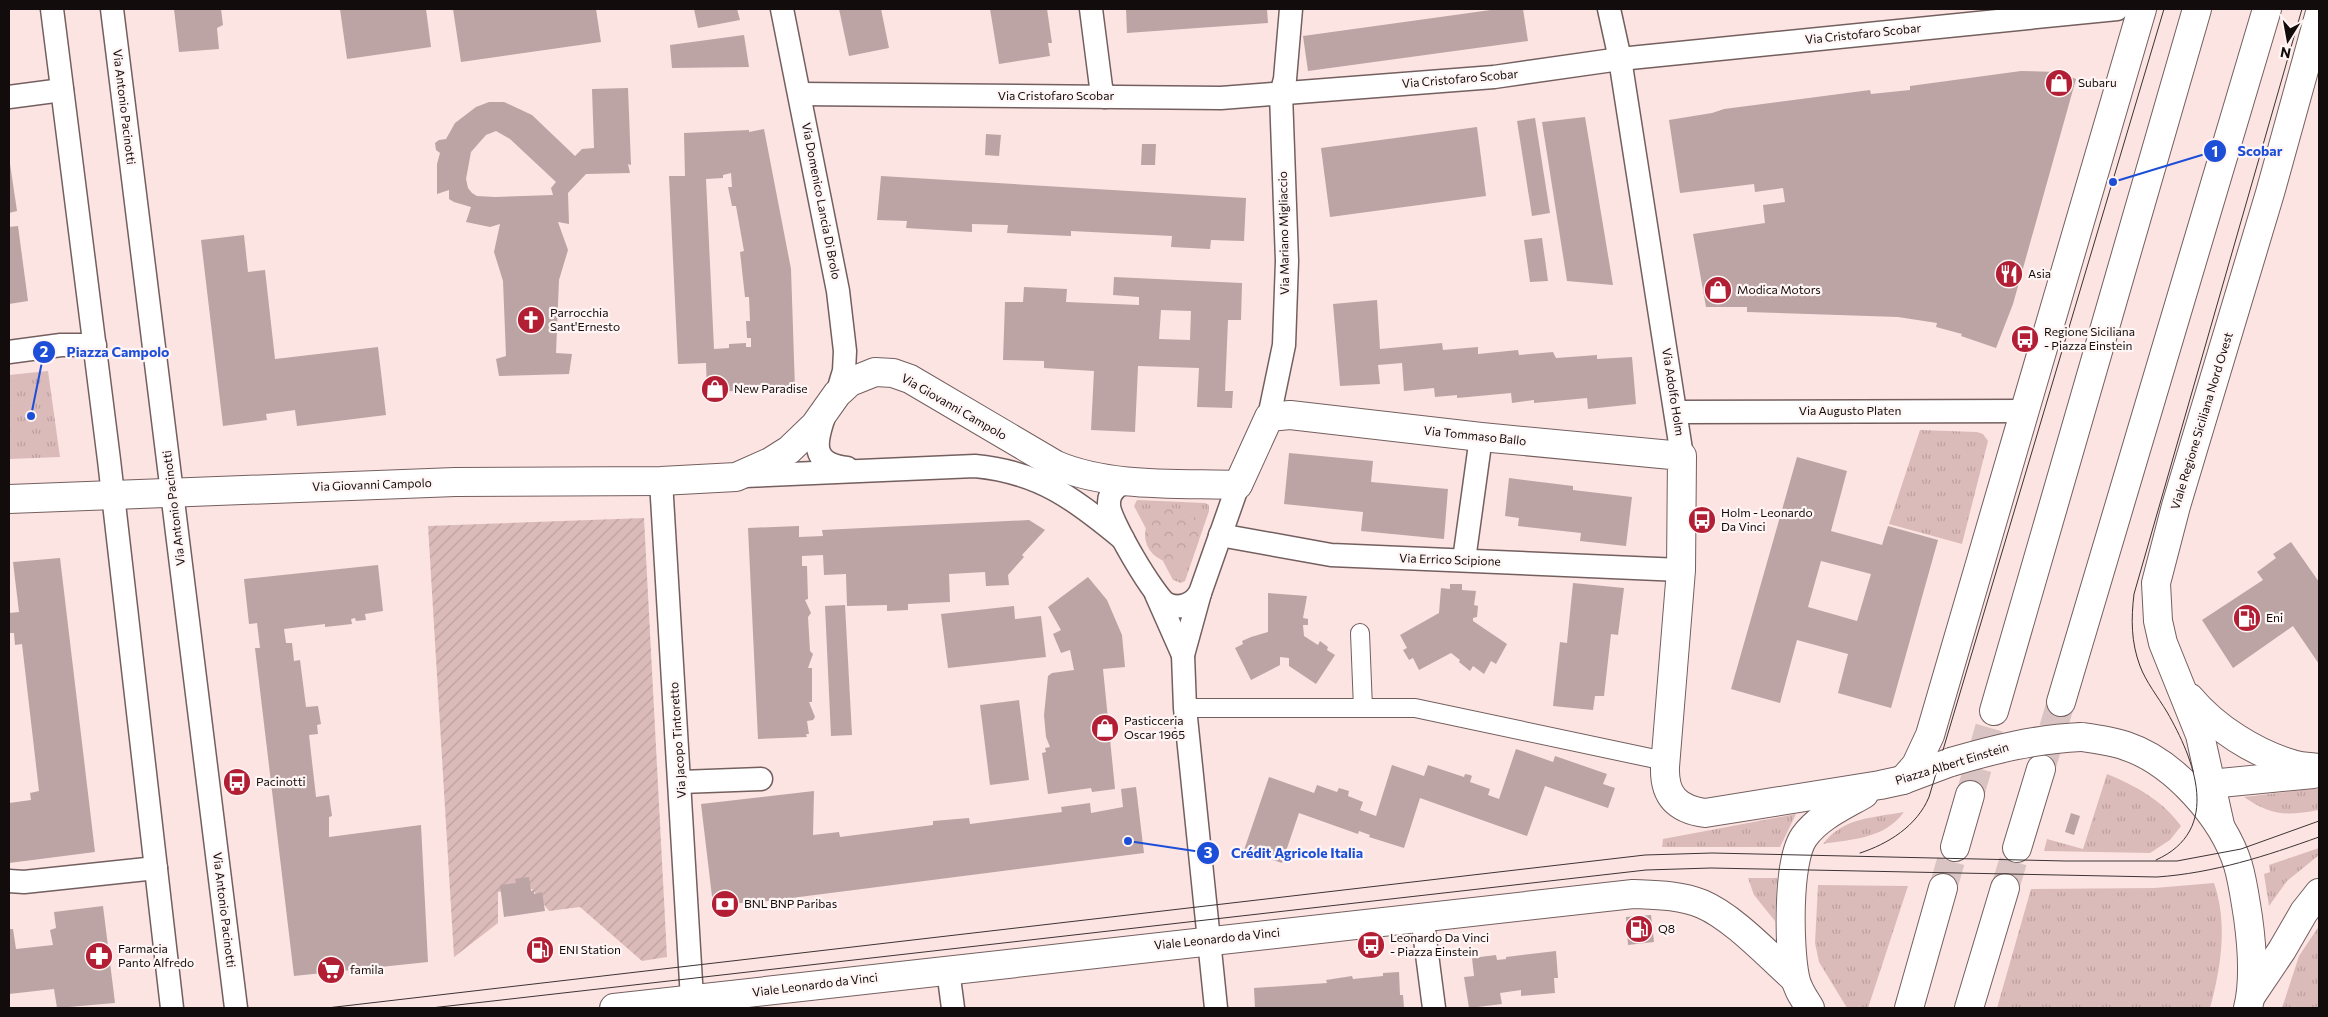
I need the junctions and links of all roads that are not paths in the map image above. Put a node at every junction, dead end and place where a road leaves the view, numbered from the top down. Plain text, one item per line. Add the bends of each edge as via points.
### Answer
1 (52, 9) edge
2 (112, 9) edge
3 (782, 9) edge
4 (1091, 9) edge
5 (1291, 9) edge
6 (1609, 9) edge
7 (2118, 9) edge
8 (2142, 9) edge
9 (2197, 9) edge
10 (2267, 9) edge
11 (2319, 16) edge
12 (1620, 59) junction
13 (62, 90) junction
14 (800, 94) junction
15 (1281, 94) junction
16 (9, 97) edge
17 (1106, 97) junction
18 (95, 345) junction
19 (9, 352) edge
20 (831, 403) junction
21 (2025, 411) junction
22 (1676, 412) junction
23 (1269, 417) junction
24 (1481, 437) junction
25 (1682, 456) junction
26 (874, 470) junction
27 (1051, 475) junction
28 (736, 477) junction
29 (661, 481) junction
30 (1133, 481) junction
31 (1238, 485) junction
32 (172, 492) junction
33 (113, 495) junction
34 (9, 499) edge
35 (1220, 536) junction
36 (1122, 538) junction
37 (1464, 560) junction
38 (1681, 570) junction
39 (1156, 593) junction
40 (1200, 593) junction
41 (1360, 633) dead end
42 (1183, 655) junction
43 (2178, 684) junction
44 (2061, 702) tunnel mouth
45 (1185, 708) junction
46 (1363, 708) junction
47 (1994, 711) tunnel mouth
48 (2319, 768) edge
49 (2040, 770) tunnel mouth
50 (1665, 771) junction
51 (2319, 773) edge
52 (761, 779) dead end
53 (681, 782) junction
54 (1892, 783) junction
55 (2199, 786) junction
56 (1970, 795) tunnel mouth
57 (1955, 847) tunnel mouth
58 (2017, 848) tunnel mouth
59 (156, 868) junction
60 (9, 882) edge
61 (1943, 888) tunnel mouth
62 (2005, 888) tunnel mouth
63 (2319, 893) edge
64 (1422, 916) junction
65 (1208, 940) junction
66 (948, 970) junction
67 (1802, 996) edge
68 (692, 999) junction
69 (2250, 1002) edge
70 (172, 1008) edge
71 (236, 1008) edge
72 (622, 1008) edge
73 (953, 1008) edge
74 (1216, 1008) edge
75 (1434, 1008) edge
76 (1909, 1008) edge
77 (1969, 1008) edge

1 - 13 street
2 - 32 street, Via Antonio Pacinotti
3 - 14 street, Via Domenico Lancia Di Brolo
4 - 17 street via 1101,87
5 - 15 street, Via Mariano Migliaccio
6 - 12 street, Via Adolfo Holm
7 - 12 street, Via Cristofaro Scobar
8 - 21 street
9 - 47 street
10 - 44 street
11 - 43 street, Viale Regione Siciliana Nord Ovest via 2156,583 2158,621
12 - 15 street, Via Cristofaro Scobar via 1494,78
12 - 22 street, Via Adolfo Holm
13 - 16 street
13 - 18 street
14 - 17 street, Via Cristofaro Scobar
14 - 20 street, Via Domenico Lancia Di Brolo via 838,291 845,351 844,371
15 - 17 street, Via Cristofaro Scobar via 1221,98
15 - 23 street, Via Mariano Migliaccio via 1287,261 1284,345
18 - 19 street via 61,345
18 - 33 street
20 - 26 street, Via Domenico Lancia Di Brolo via 816,441 821,457 835,467
20 - 27 street, Via Giovanni Campolo via 850,382 867,374 884,372 902,376
20 - 28 street, Via Giovanni Campolo via 815,425 789,450
21 - 22 street, Via Augusto Platen
21 - 54 street via 1930,735 1916,766
22 - 25 street, Via Adolfo Holm
23 - 24 street, Via Tommaso Ballo via 1290,415
23 - 31 street, Via Mariano Migliaccio
24 - 25 street, Via Tommaso Ballo
24 - 37 street
25 - 38 street, Via Adolfo Holm
26 - 27 street, Via Giovanni Campolo via 974,466
26 - 28 street, Via Giovanni Campolo
27 - 30 street
27 - 36 street via 1070,497
28 - 29 street, Via Giovanni Campolo
29 - 32 street, Via Giovanni Campolo via 455,482
29 - 53 street, Via Jacopo Tintoretto
30 - 31 street
30 - 36 street via 1118,486 1110,498 1111,514
31 - 35 street
32 - 33 street, Via Giovanni Campolo
32 - 71 street, Via Antonio Pacinotti
33 - 34 street, Via Giovanni Campolo
33 - 59 street
35 - 37 street, Via Errico Scipione via 1331,555
35 - 40 street
36 - 39 street
37 - 38 street, Via Errico Scipione
38 - 50 street, Via Adolfo Holm
39 - 40 street via 1167,604 1182,606
39 - 42 street
40 - 42 street
41 - 46 street
42 - 45 street
43 - 48 street via 2212,721 2261,752 2294,765
43 - 55 street, Viale Regione Siciliana Nord Ovest via 2200,735
45 - 46 street
45 - 65 street
46 - 50 street via 1414,708
49 - 58 street
50 - 54 street, Piazza Albert Einstein via 1673,799 1693,812 1705,813
51 - 55 street
52 - 53 street
53 - 68 street, Via Jacopo Tintoretto
54 - 55 street, Piazza Albert Einstein, bridge via 2004,746 2048,738 2081,737 2127,746
54 - 67 street, Piazza Albert Einstein via 1824,818 1800,844 1791,916
55 - 69 street, Viale Regione Siciliana Nord Ovest via 2233,851 2242,880 2251,934
56 - 57 street
59 - 60 street
59 - 70 street
61 - 76 street
62 - 77 street
63 - 69 street via 2304,912
64 - 65 street, Viale Leonardo da Vinci
64 - 67 street, Viale Leonardo da Vinci via 1633,894 1675,896 1702,904 1727,919
64 - 75 street
65 - 66 street, Viale Leonardo da Vinci
65 - 74 street
66 - 68 street, Viale Leonardo da Vinci
66 - 73 street
68 - 72 street, Viale Leonardo da Vinci

